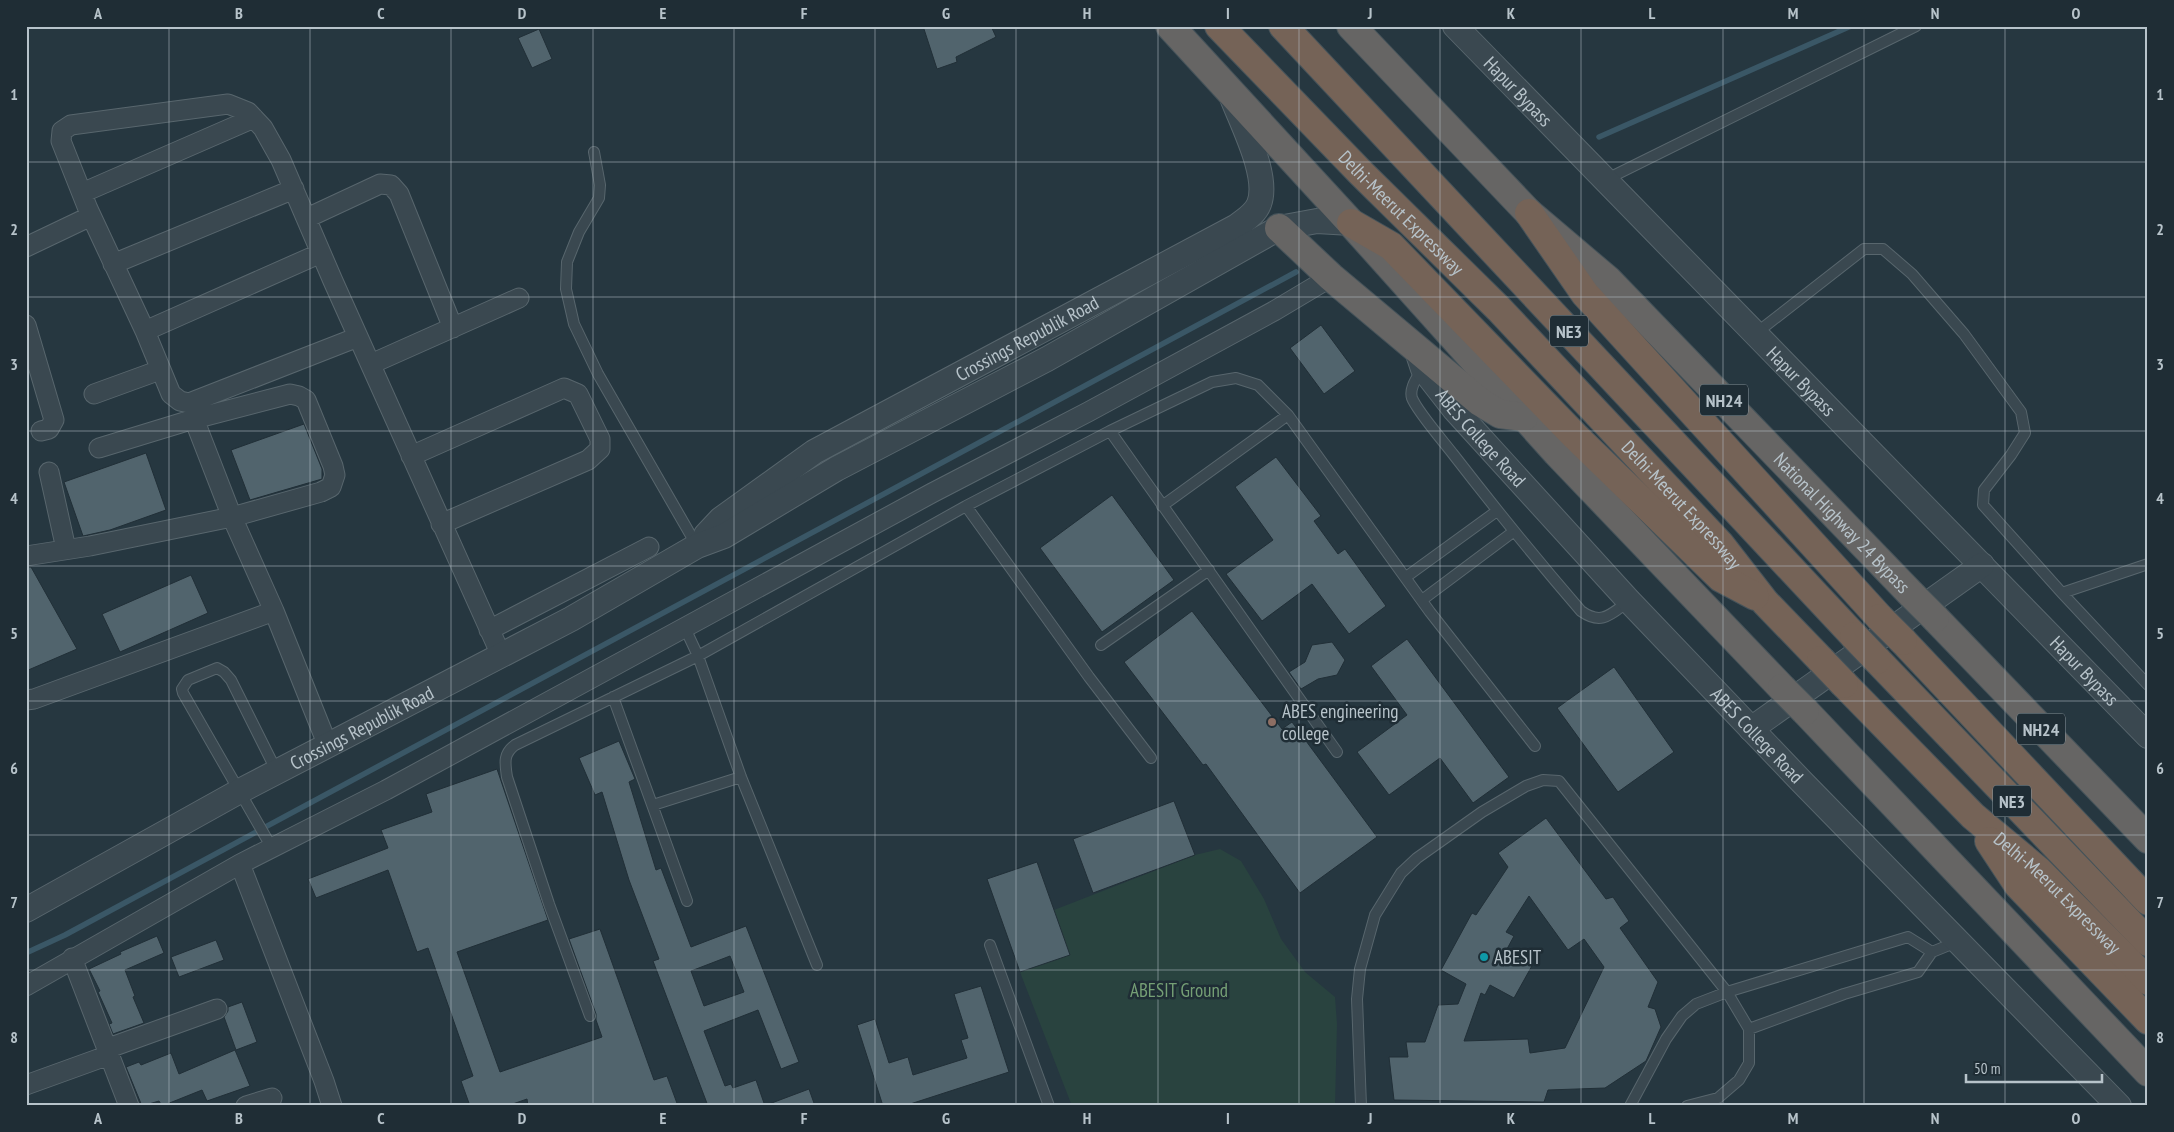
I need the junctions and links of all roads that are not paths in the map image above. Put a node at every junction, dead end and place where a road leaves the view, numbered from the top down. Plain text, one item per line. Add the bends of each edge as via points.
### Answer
1 (1170, 26) edge
2 (1219, 26) edge
3 (1283, 26) edge
4 (1350, 26) edge
5 (1455, 26) edge
6 (1916, 26) edge
7 (1229, 90) junction
8 (254, 118) junction
9 (594, 152) dead end
10 (1604, 181) junction
11 (294, 189) junction
12 (82, 193) junction
13 (1529, 213) junction
14 (91, 216) junction
15 (307, 218) junction
16 (1351, 223) junction
17 (1278, 228) junction
18 (26, 246) edge
19 (321, 254) junction
20 (114, 264) junction
21 (1331, 278) junction
22 (519, 298) dead end
23 (26, 326) edge
24 (453, 328) junction
25 (145, 331) junction
26 (1754, 335) junction
27 (358, 337) junction
28 (1419, 358) junction
29 (371, 364) junction
30 (1604, 369) junction
31 (160, 370) junction
32 (94, 394) dead end
33 (1288, 415) junction
34 (1524, 417) junction
35 (194, 419) junction
36 (41, 431) dead end
37 (1110, 431) junction
38 (99, 448) dead end
39 (411, 456) junction
40 (49, 472) dead end
41 (966, 506) junction
42 (1162, 506) junction
43 (1497, 511) junction
44 (232, 517) junction
45 (441, 524) junction
46 (1513, 532) junction
47 (697, 546) junction
48 (650, 547) dead end
49 (66, 549) junction
50 (26, 556) edge
51 (2148, 564) edge
52 (1982, 565) junction
53 (1209, 570) junction
54 (1841, 576) junction
55 (1406, 577) junction
56 (2062, 594) junction
57 (1422, 600) junction
58 (1630, 601) junction
59 (1765, 602) junction
60 (274, 612) junction
61 (686, 628) junction
62 (489, 630) junction
63 (1101, 645) dead end
64 (501, 655) junction
65 (698, 656) junction
66 (2148, 685) edge
67 (613, 698) junction
68 (26, 700) edge
69 (1751, 729) junction
70 (2148, 736) edge
71 (328, 746) junction
72 (1535, 746) dead end
73 (1337, 752) dead end
74 (1151, 758) dead end
75 (277, 772) junction
76 (741, 777) junction
77 (238, 792) junction
78 (653, 805) junction
79 (1973, 816) junction
80 (2148, 839) edge
81 (268, 840) junction
82 (240, 864) junction
83 (687, 901) dead end
84 (2148, 901) edge
85 (26, 910) edge
86 (1959, 941) junction
87 (2148, 942) edge
88 (990, 945) dead end
89 (1932, 952) junction
90 (72, 958) junction
91 (817, 965) dead end
92 (2148, 980) edge
93 (26, 986) edge
94 (1728, 992) junction
95 (217, 1009) dead end
96 (590, 1016) dead end
97 (2148, 1020) edge
98 (1749, 1030) junction
99 (107, 1052) junction
100 (2148, 1072) edge
101 (26, 1085) edge
102 (272, 1098) dead end
103 (129, 1106) edge
104 (246, 1106) edge
105 (332, 1106) edge
106 (1049, 1106) edge
107 (1361, 1106) edge
108 (1630, 1106) edge
109 (1687, 1106) edge
110 (2119, 1106) edge

1 - 7 highway
2 - 59 highway, Delhi-Meerut Expressway via 1560,373 1720,544
3 - 30 highway, Delhi-Meerut Expressway / NE3
4 - 13 highway, National Highway 24 Bypass
5 - 10 street, Hapur Bypass
6 - 10 lane
7 - 16 highway
7 - 47 street, Crossings Republik Road via 1254,154 1261,183 1260,202 1249,217 814,452 721,519
8 - 11 street via 263,128
8 - 12 street
8 - 12 street via 228,104 70,125 62,131 61,141
9 - 47 lane via 600,198 567,262 566,289 574,324 598,374
10 - 26 street, Hapur Bypass
11 - 15 street
11 - 20 street
12 - 14 street
13 - 54 highway via 1585,294
13 - 80 highway, National Highway 24 Bypass / NH24, bridge via 1608,280
14 - 18 street
14 - 20 street
15 - 19 street
15 - 24 street via 380,184 391,185 399,194
16 - 17 street, Crossings Republik Road via 1317,221
16 - 34 highway
16 - 59 highway via 1390,246 1575,436 1721,578
17 - 21 highway
17 - 47 street, Crossings Republik Road via 1047,358 836,469 724,536
19 - 25 street
19 - 27 street
20 - 25 street
21 - 28 highway
21 - 61 street
22 - 24 street
23 - 36 street via 54,420 49,429
24 - 29 street
25 - 31 street
26 - 52 street, Hapur Bypass
26 - 56 lane via 1864,249 1883,249 1905,268 1964,334 2021,412 2025,433 1984,490 1983,505
27 - 29 street
27 - 31 street via 190,403 180,402 171,394
28 - 34 highway via 1500,414
28 - 43 lane via 1412,398
28 - 58 street, ABES College Road via 1455,410
29 - 39 street
30 - 54 highway via 1620,369 1630,376 1804,561 1818,570
30 - 87 highway, Delhi-Meerut Expressway / NE3, bridge via 1876,660
31 - 32 street
33 - 37 lane via 1258,385 1236,378 1212,382
33 - 42 lane
33 - 55 lane
34 - 100 highway, bridge
35 - 38 street
35 - 44 street
35 - 44 street via 290,394 299,396 306,400 333,466 335,475 331,487
37 - 41 lane
37 - 42 lane
39 - 45 street
39 - 45 street via 564,388 578,394 600,439 600,449 588,460
40 - 49 street
41 - 65 lane
41 - 74 lane via 1089,678
42 - 53 lane
43 - 46 lane
43 - 55 lane
44 - 49 street
44 - 60 street
45 - 62 street
46 - 57 lane
46 - 58 lane via 1581,611 1592,619 1604,618
47 - 64 street, Crossings Republik Road via 571,619
48 - 62 street
49 - 50 street
51 - 56 lane
52 - 69 street
52 - 70 street, Hapur Bypass
53 - 63 lane
53 - 73 lane
54 - 84 highway, bridge
55 - 57 lane
56 - 66 lane
57 - 72 lane
58 - 69 street, ABES College Road
59 - 79 highway, Delhi-Meerut Expressway / NE3, bridge
60 - 68 street
60 - 71 street
61 - 65 lane
61 - 81 street via 386,790
62 - 64 street
64 - 71 street, Crossings Republik Road
65 - 67 lane
65 - 76 lane
67 - 78 lane
67 - 96 lane via 515,744 504,760 543,886
69 - 86 street, ABES College Road
71 - 75 street, Crossings Republik Road
75 - 77 street, Crossings Republik Road
75 - 77 lane via 224,672 218,668 188,680 183,693
76 - 78 lane
76 - 91 lane
77 - 81 lane
77 - 85 street, Crossings Republik Road
78 - 83 lane
79 - 92 highway, Delhi-Meerut Expressway / NE3 via 2038,871
79 - 97 highway via 2018,885
81 - 82 street
82 - 90 street
82 - 105 street
86 - 89 lane
86 - 110 street, ABES College Road
88 - 106 lane
89 - 94 lane via 1908,937
89 - 98 lane via 1918,972 1844,994
90 - 93 street
90 - 99 street
94 - 98 lane
94 - 107 lane via 1559,781 1543,780 1526,786 1482,812 1417,858 1401,873 1375,915 1360,969 1357,999
94 - 108 lane via 1696,1004 1682,1016
95 - 99 street
98 - 109 lane via 1749,1063 1739,1080 1718,1098
99 - 101 street
99 - 103 street
102 - 104 street

